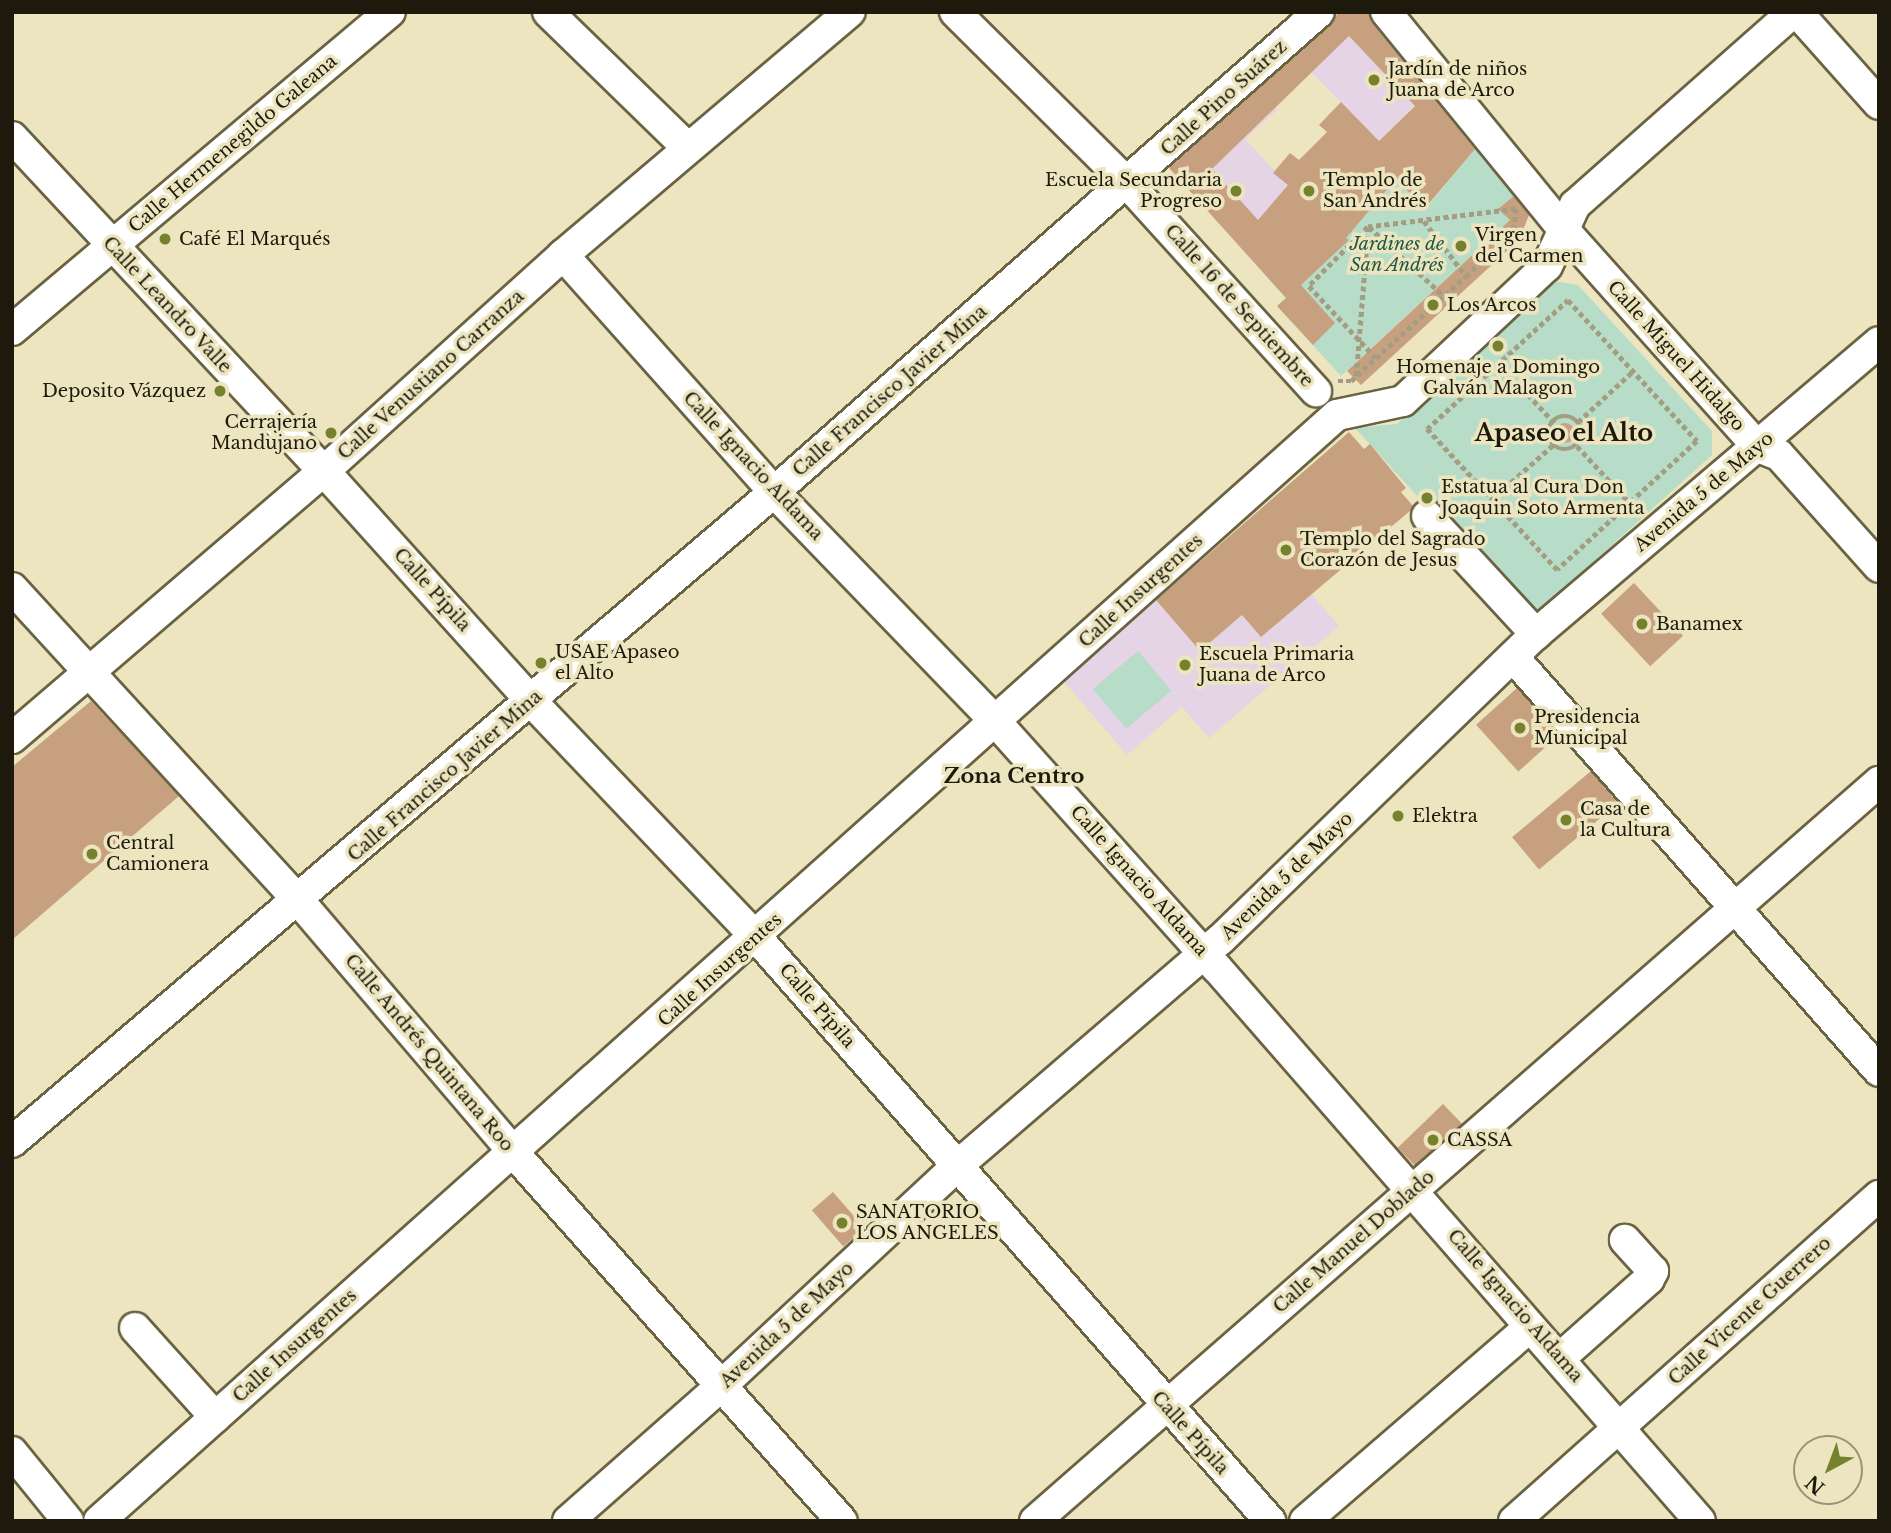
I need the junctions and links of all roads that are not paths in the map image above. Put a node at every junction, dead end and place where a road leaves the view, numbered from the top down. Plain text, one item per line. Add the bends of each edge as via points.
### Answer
1 (390, 12) edge
2 (548, 12) edge
3 (955, 12) edge
4 (1319, 12) edge
5 (1386, 12) edge
6 (1795, 12) edge
7 (844, 14) edge
8 (1879, 104) edge
9 (12, 137) edge
10 (688, 149) junction
11 (1128, 184) junction
12 (1564, 230) junction
13 (111, 247) junction
14 (562, 255) junction
15 (12, 330) edge
16 (1879, 342) edge
17 (1326, 403) junction
18 (1758, 447) junction
19 (324, 471) junction
20 (774, 492) junction
21 (1426, 516) dead end
22 (1879, 567) edge
23 (12, 588) edge
24 (1536, 634) junction
25 (1514, 657) junction
26 (92, 670) junction
27 (531, 702) junction
28 (995, 721) junction
29 (12, 738) edge
30 (1879, 782) edge
31 (299, 901) junction
32 (1736, 909) junction
33 (757, 938) junction
34 (1205, 954) junction
35 (1879, 1071) edge
36 (12, 1142) edge
37 (513, 1152) junction
38 (957, 1166) junction
39 (1415, 1189) junction
40 (1879, 1196) edge
41 (1625, 1240) dead end
42 (1530, 1327) junction
43 (135, 1328) dead end
44 (1559, 1359) junction
45 (721, 1386) junction
46 (1166, 1407) junction
47 (215, 1417) junction
48 (1621, 1427) junction
49 (12, 1452) edge
50 (68, 1521) edge
51 (99, 1521) edge
52 (568, 1521) edge
53 (842, 1521) edge
54 (1035, 1521) edge
55 (1270, 1521) edge
56 (1305, 1521) edge
57 (1514, 1521) edge
58 (1700, 1521) edge

1 - 13 street, Calle Hermenegildo Galeana
2 - 10 street
3 - 11 street, Calle 16 de Septiembre
4 - 11 street, Calle Pino Suárez
5 - 12 street, Calle Miguel Hidalgo
6 - 8 street
6 - 12 street via 1575,205
7 - 10 street, Calle Venustiano Carranza
9 - 13 street, Calle Leandro Valle
10 - 14 street, Calle Venustiano Carranza
11 - 17 street, Calle 16 de Septiembre
11 - 20 street, Calle Francisco Javier Mina
12 - 17 street via 1546,266 1403,401
12 - 18 street, Calle Miguel Hidalgo
13 - 15 street, Calle Hermenegildo Galeana
13 - 19 street, Calle Leandro Valle
14 - 19 street, Calle Venustiano Carranza
14 - 20 street, Calle Ignacio Aldama
16 - 18 street, Avenida 5 de Mayo
17 - 28 street, Calle Insurgentes
18 - 22 street, Calle Miguel Hidalgo via 1779,455
18 - 24 street, Avenida 5 de Mayo
19 - 26 street, Calle Venustiano Carranza
19 - 27 street, Calle Pípila
20 - 27 street, Calle Francisco Javier Mina
20 - 28 street, Calle Ignacio Aldama
21 - 24 street
23 - 26 street, Calle Andrés Quintana Roo
24 - 25 street, Avenida 5 de Mayo
25 - 32 street
25 - 34 street, Avenida 5 de Mayo
26 - 29 street, Calle Venustiano Carranza
26 - 31 street, Calle Andrés Quintana Roo
27 - 31 street, Calle Francisco Javier Mina
27 - 33 street, Calle Pípila
28 - 33 street, Calle Insurgentes
28 - 34 street, Calle Ignacio Aldama
30 - 32 street, Calle Manuel Doblado
31 - 36 street, Calle Francisco Javier Mina
31 - 37 street, Calle Andrés Quintana Roo
32 - 35 street
32 - 39 street, Calle Manuel Doblado
33 - 37 street, Calle Insurgentes
33 - 38 street, Calle Pípila
34 - 38 street, Avenida 5 de Mayo
34 - 39 street, Calle Ignacio Aldama
37 - 45 street, Calle Andrés Quintana Roo
37 - 47 street, Calle Insurgentes
38 - 45 street, Avenida 5 de Mayo
38 - 46 street, Calle Pípila
39 - 42 street, Calle Ignacio Aldama
39 - 46 street, Calle Manuel Doblado
40 - 48 street, Calle Vicente Guerrero
41 - 44 street via 1653,1272
42 - 44 street, Calle Ignacio Aldama
42 - 56 street
43 - 47 street
44 - 48 street, Calle Ignacio Aldama
45 - 52 street, Avenida 5 de Mayo
45 - 53 street, Calle Andrés Quintana Roo
46 - 54 street, Calle Manuel Doblado
46 - 55 street, Calle Pípila
47 - 51 street, Calle Insurgentes
48 - 57 street, Calle Vicente Guerrero
48 - 58 street, Calle Ignacio Aldama
49 - 50 street

